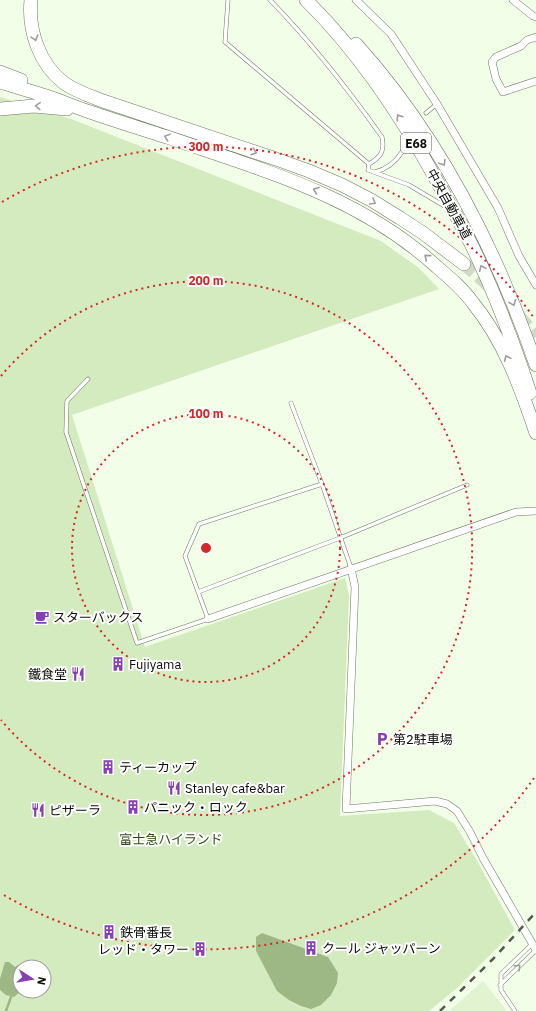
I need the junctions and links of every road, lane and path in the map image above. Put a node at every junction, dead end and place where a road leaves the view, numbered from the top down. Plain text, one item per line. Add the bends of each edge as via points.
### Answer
1 (30, 0) edge
2 (228, 0) edge
3 (270, 0) edge
4 (306, 0) edge
5 (316, 0) edge
6 (356, 0) edge
7 (513, 0) edge
8 (536, 17) edge
9 (536, 37) edge
10 (0, 72) edge
11 (536, 81) edge
12 (0, 82) edge
13 (103, 100) junction
14 (437, 104) junction
15 (0, 108) edge
16 (90, 112) junction
17 (426, 113) dead end
18 (402, 152) dead end
19 (369, 164) junction
20 (374, 173) junction
21 (454, 212) junction
22 (464, 264) tunnel mouth
23 (536, 284) edge
24 (536, 365) edge
25 (88, 379) dead end
26 (291, 403) dead end
27 (536, 412) edge
28 (536, 434) edge
29 (322, 484) junction
30 (467, 485) dead end
31 (536, 511) edge
32 (340, 538) junction
33 (351, 568) junction
34 (198, 592) junction
35 (208, 619) junction
36 (535, 948) edge
37 (500, 985) junction
38 (515, 1011) edge

1 -> 13 highway via 35,40 45,61 64,83
2 - 19 lane via 226,42
3 - 19 lane via 327,63 382,137 382,152 378,159
21 -> 4 highway, 中央自動車道 / E68 via 417,144 396,112 342,40
5 -> 24 highway, 中央自動車道 / E68 via 390,85 429,139 452,177 487,244
6 - 14 street via 391,34
7 - 8 street
9 - 11 street via 496,57 492,62 496,79 503,92
10 - 13 highway via 47,90
12 - 16 highway
13 -> 22 highway via 276,159 335,182 400,218
14 - 17 lane
14 - 23 street via 498,208 519,256
16 -> 15 highway via 34,106
28 -> 16 highway via 514,374 488,322 453,281 412,245 362,213 303,184
18 - 20 lane via 385,170
19 - 20 lane via 368,170
20 - 21 lane via 409,185
27 -> 21 highway, 中央自動車道 / E68 via 498,303 474,248
25 - 35 lane via 67,401 66,432 137,643
26 - 29 lane
29 - 32 lane
29 - 34 lane via 199,524 185,556
30 - 32 lane
31 - 33 street via 516,512
32 - 33 lane
32 - 34 lane
33 - 35 street
33 - 36 street via 355,588 346,809 436,801 447,804 457,811
34 - 35 lane
37 -> 36 lane
36 - 37 lane via 501,974
37 - 38 lane

